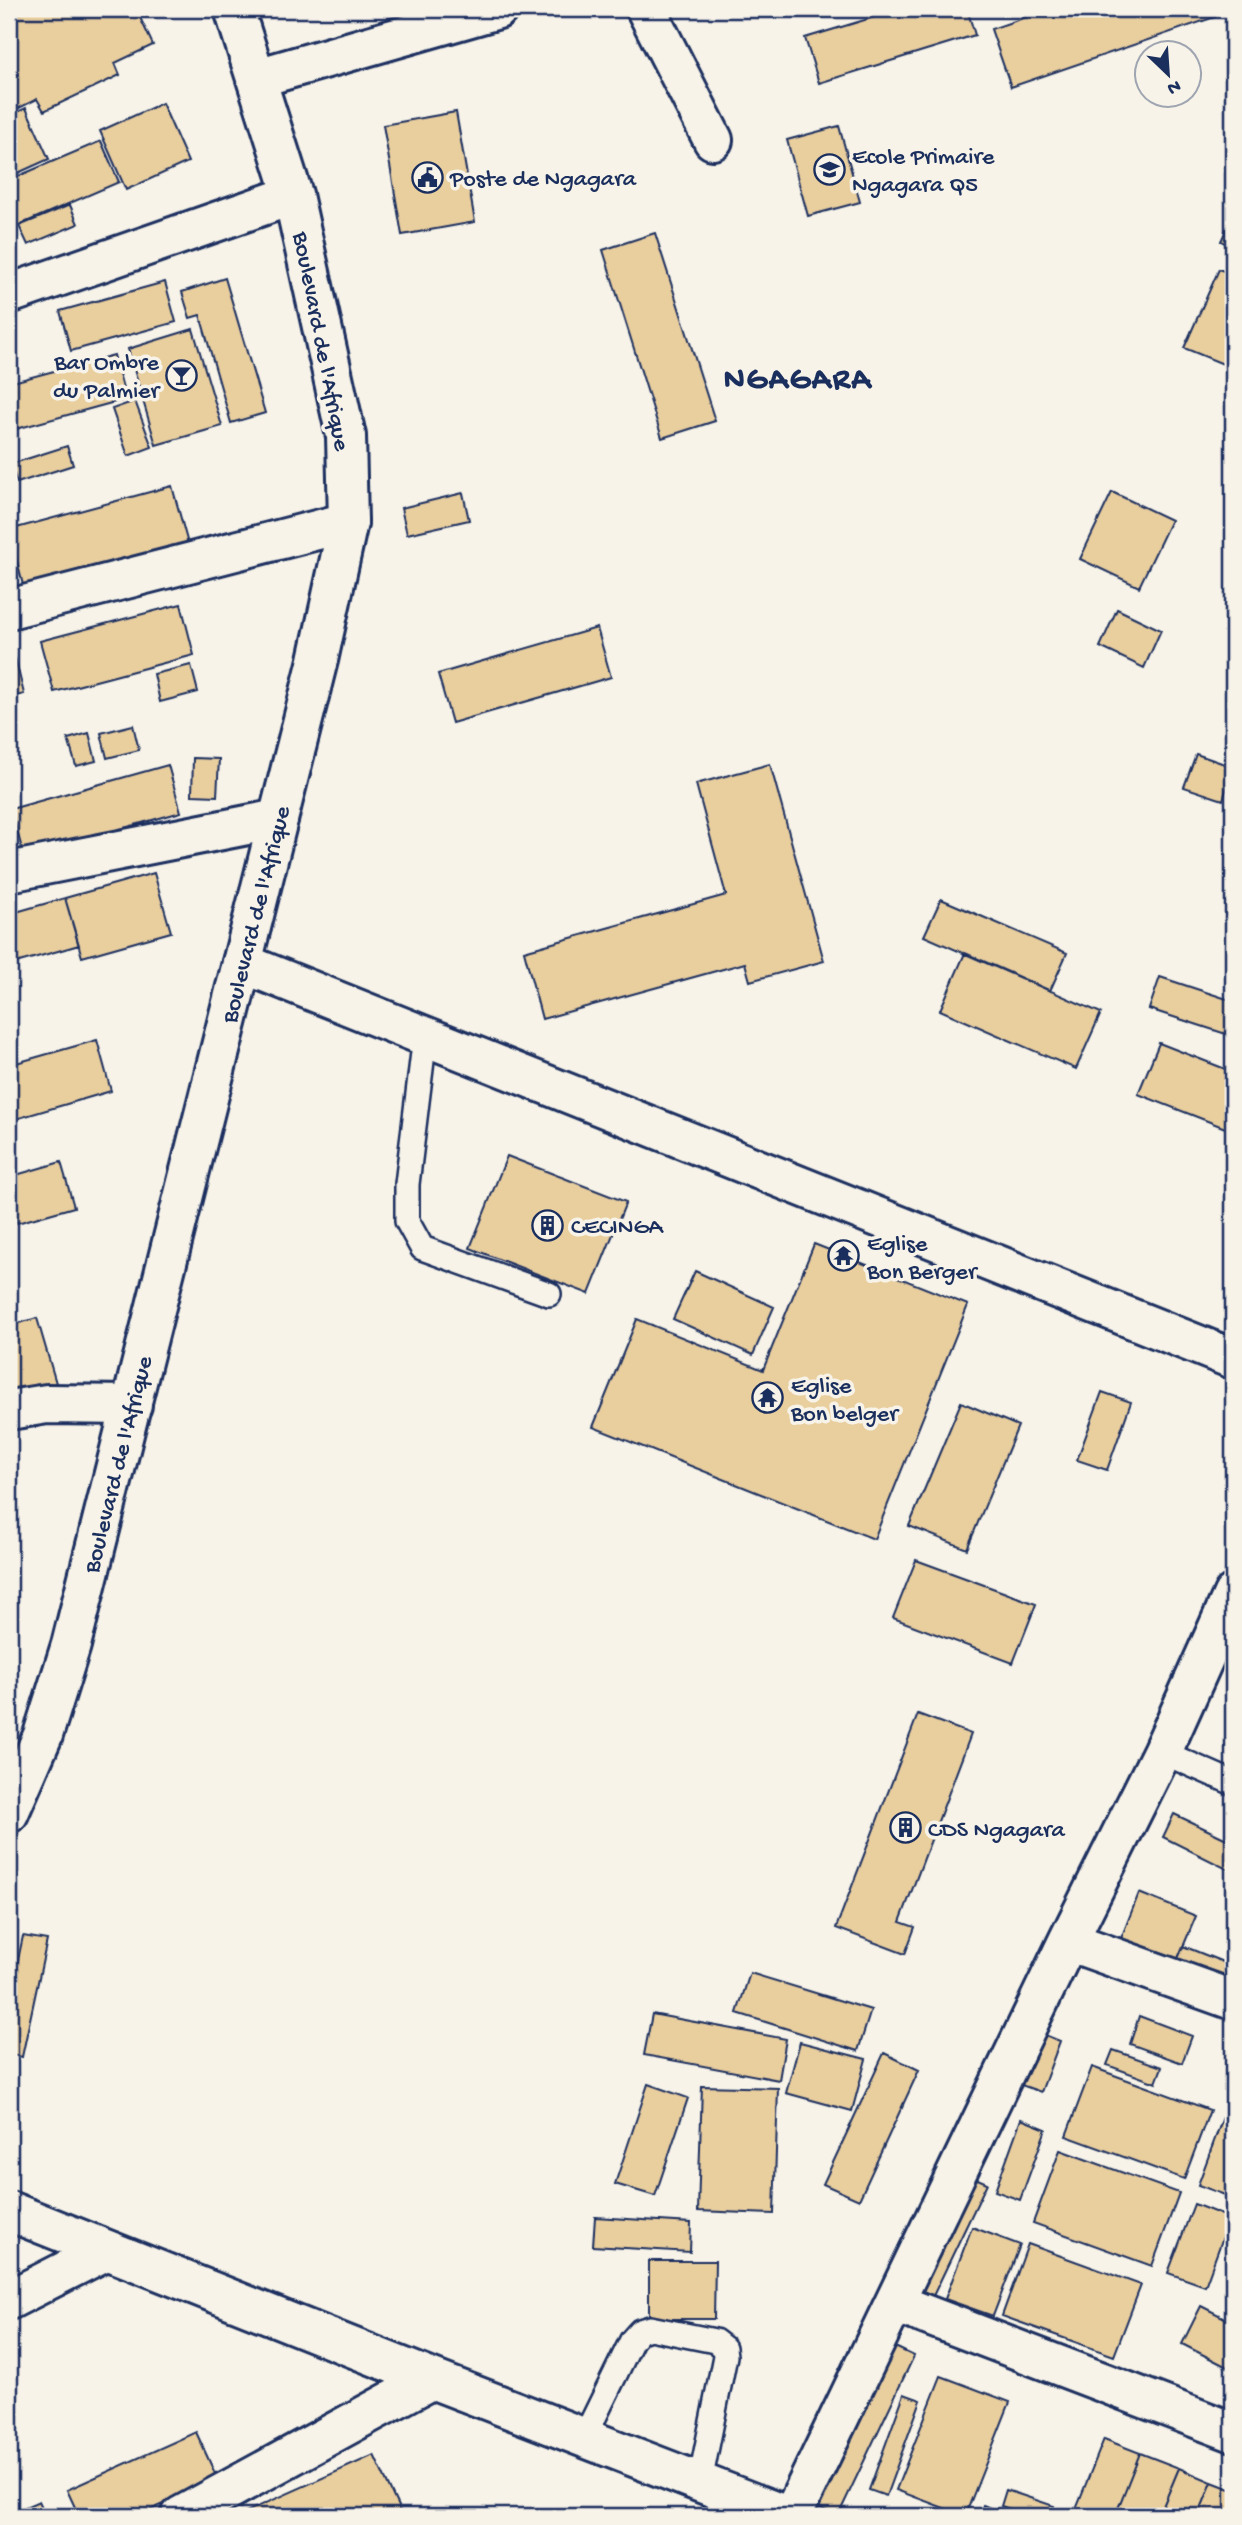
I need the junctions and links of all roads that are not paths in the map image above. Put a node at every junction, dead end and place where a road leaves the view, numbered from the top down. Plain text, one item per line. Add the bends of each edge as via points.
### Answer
1 (234, 9) edge
2 (498, 9) edge
3 (646, 9) edge
4 (257, 79) junction
5 (713, 140) dead end
6 (293, 195) junction
7 (9, 294) edge
8 (348, 522) junction
9 (9, 609) edge
10 (278, 818) junction
11 (9, 872) edge
12 (242, 963) junction
13 (425, 1036) junction
14 (549, 1294) dead end
15 (1233, 1359) edge
16 (132, 1405) junction
17 (9, 1410) edge
18 (1233, 1594) edge
19 (1162, 1752) junction
20 (1233, 1783) edge
21 (9, 1815) edge
22 (1068, 1941) junction
23 (1233, 2000) edge
24 (9, 2211) edge
25 (105, 2251) junction
26 (9, 2300) edge
27 (895, 2303) junction
28 (432, 2379) junction
29 (1233, 2432) edge
30 (584, 2438) junction
31 (700, 2482) junction
32 (181, 2516) edge
33 (790, 2516) edge

1 - 4 street, Boulevard de l'Afrique
2 - 4 street
3 - 5 street
4 - 6 street, Boulevard de l'Afrique
6 - 7 street
6 - 8 street, Boulevard de l'Afrique via 346,436
8 - 9 street
8 - 10 street, Boulevard de l'Afrique
10 - 11 street
10 - 12 street, Boulevard de l'Afrique
12 - 13 street
12 - 16 street, Boulevard de l'Afrique
13 - 14 lane via 407,1184 407,1221 422,1248
13 - 15 street
16 - 17 street via 47,1404
16 - 21 street, Boulevard de l'Afrique via 71,1645 43,1735
18 - 19 street
19 - 20 lane
19 - 22 street
22 - 23 street
22 - 27 street
24 - 25 street
25 - 26 street
25 - 28 street
27 - 29 street
27 - 33 street
28 - 30 street
28 - 32 street
30 - 31 street
30 - 31 lane via 640,2331 650,2328 715,2341 724,2348 725,2356
31 - 33 street

